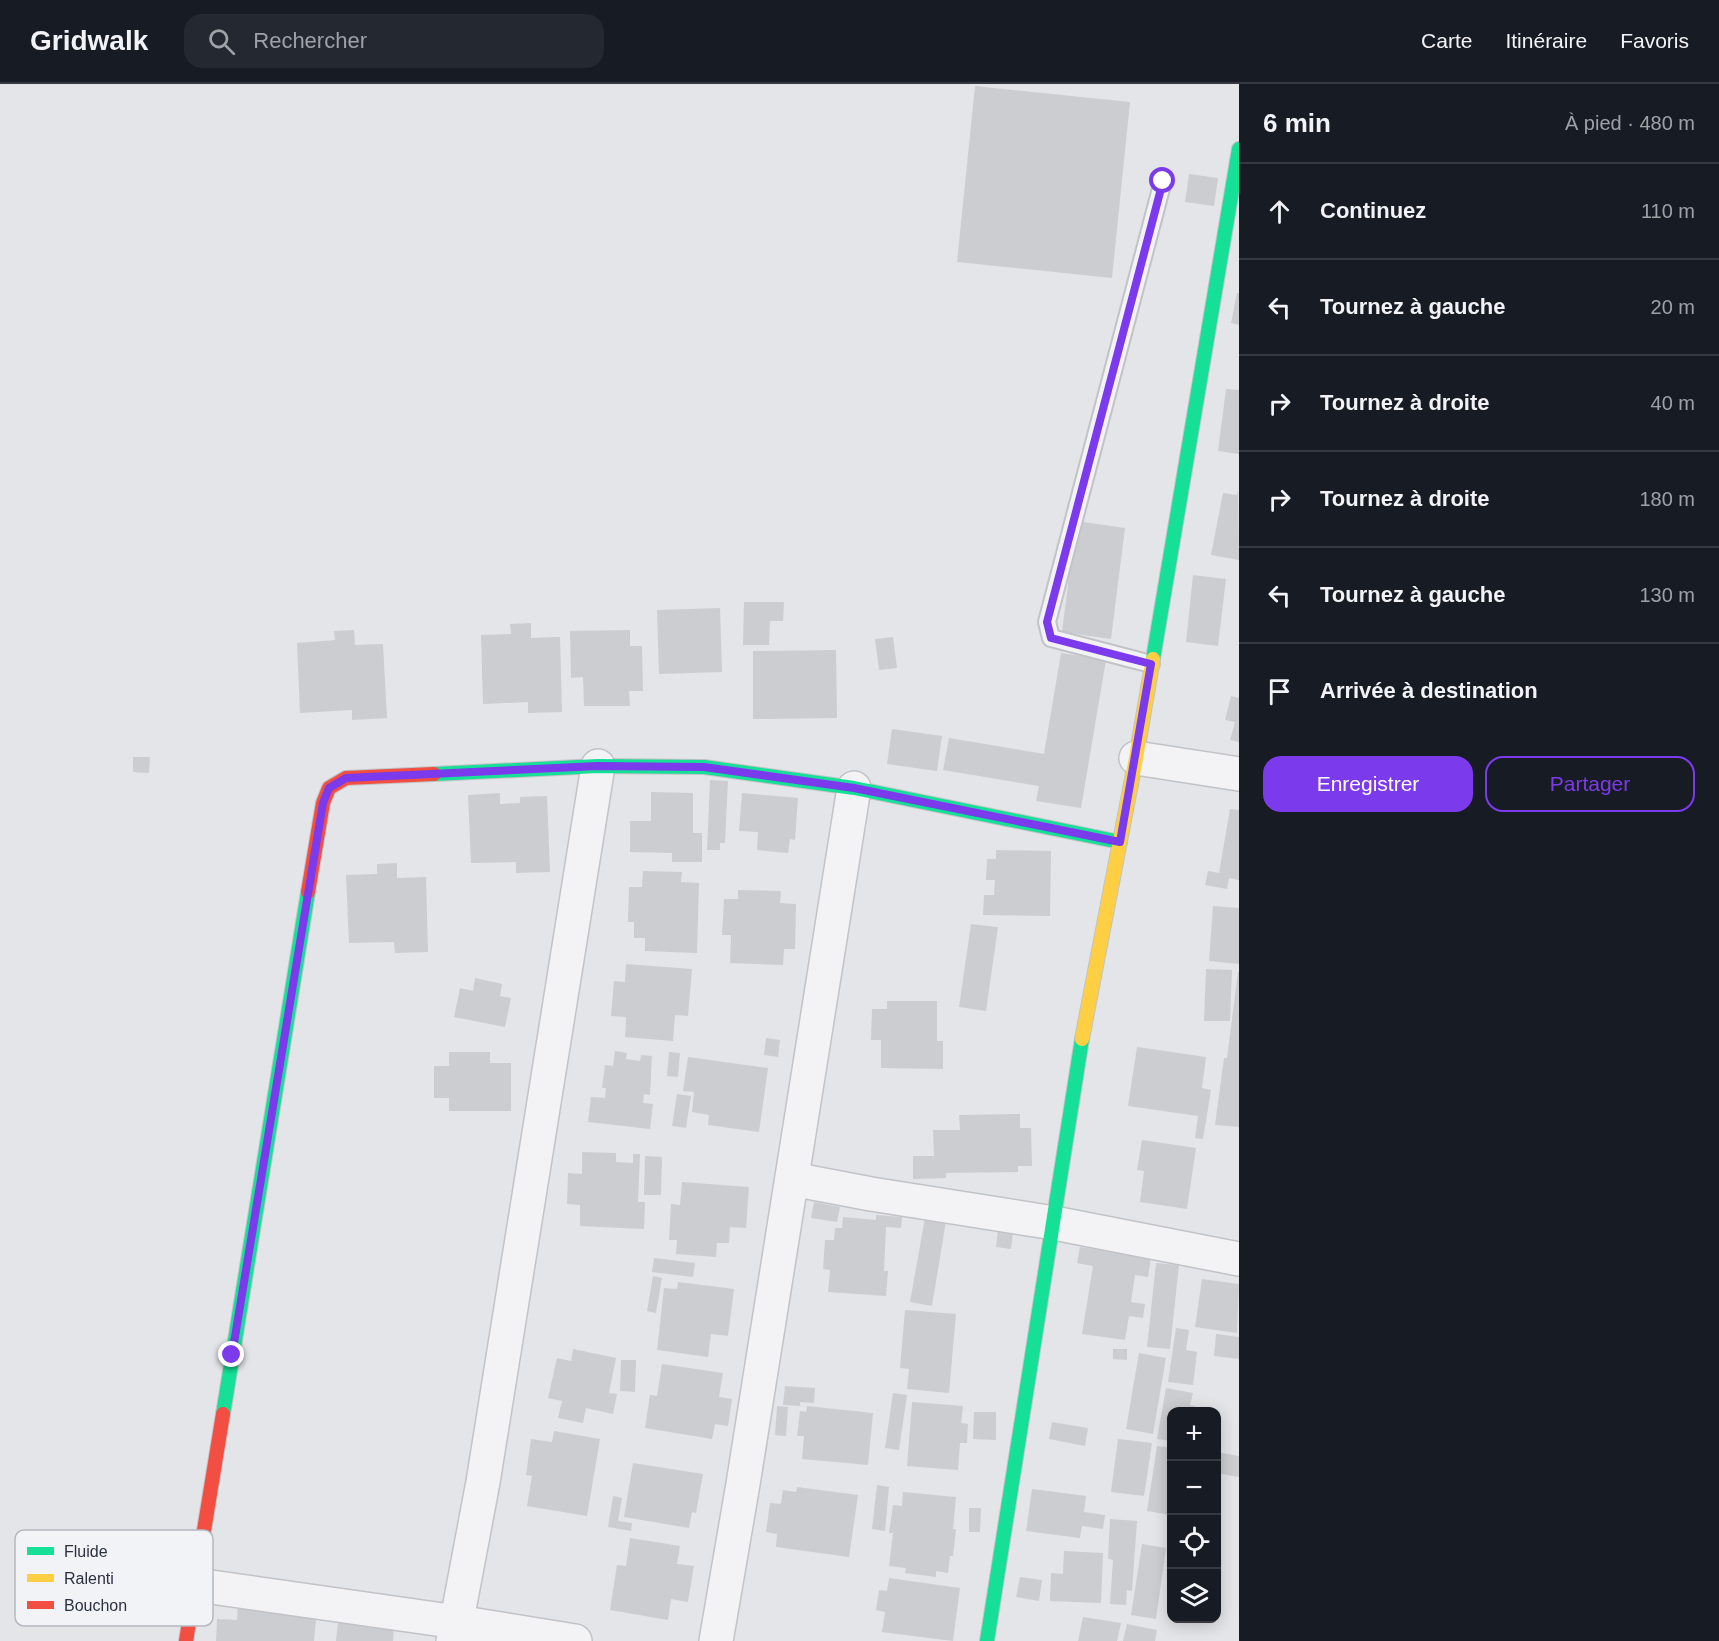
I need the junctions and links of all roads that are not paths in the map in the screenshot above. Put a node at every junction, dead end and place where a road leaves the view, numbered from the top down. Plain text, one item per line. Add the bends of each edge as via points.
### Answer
1 (1239, 149) edge
2 (1163, 181) dead end
3 (1151, 664) junction
4 (1136, 758) junction
5 (598, 766) junction
6 (1239, 774) edge
7 (854, 788) junction
8 (1120, 842) junction
9 (792, 1179) junction
10 (1054, 1223) junction
11 (1239, 1259) edge
12 (205, 1530) edge
13 (213, 1588) edge
14 (189, 1626) edge
15 (455, 1631) edge
16 (186, 1641) edge
17 (575, 1641) edge
18 (716, 1641) edge
19 (987, 1641) edge

1 - 3 street
2 - 3 lane via 1047,622 1051,638
3 - 4 street
4 - 6 street
4 - 8 street
5 - 7 street via 704,767
5 - 12 street via 346,778 329,788 321,815
5 - 15 street via 483,1482
7 - 8 street
7 - 9 street
8 - 10 street via 1080,1052
9 - 10 street
9 - 18 street
10 - 11 street
10 - 19 street
13 - 15 street
14 - 16 street
15 - 17 street

